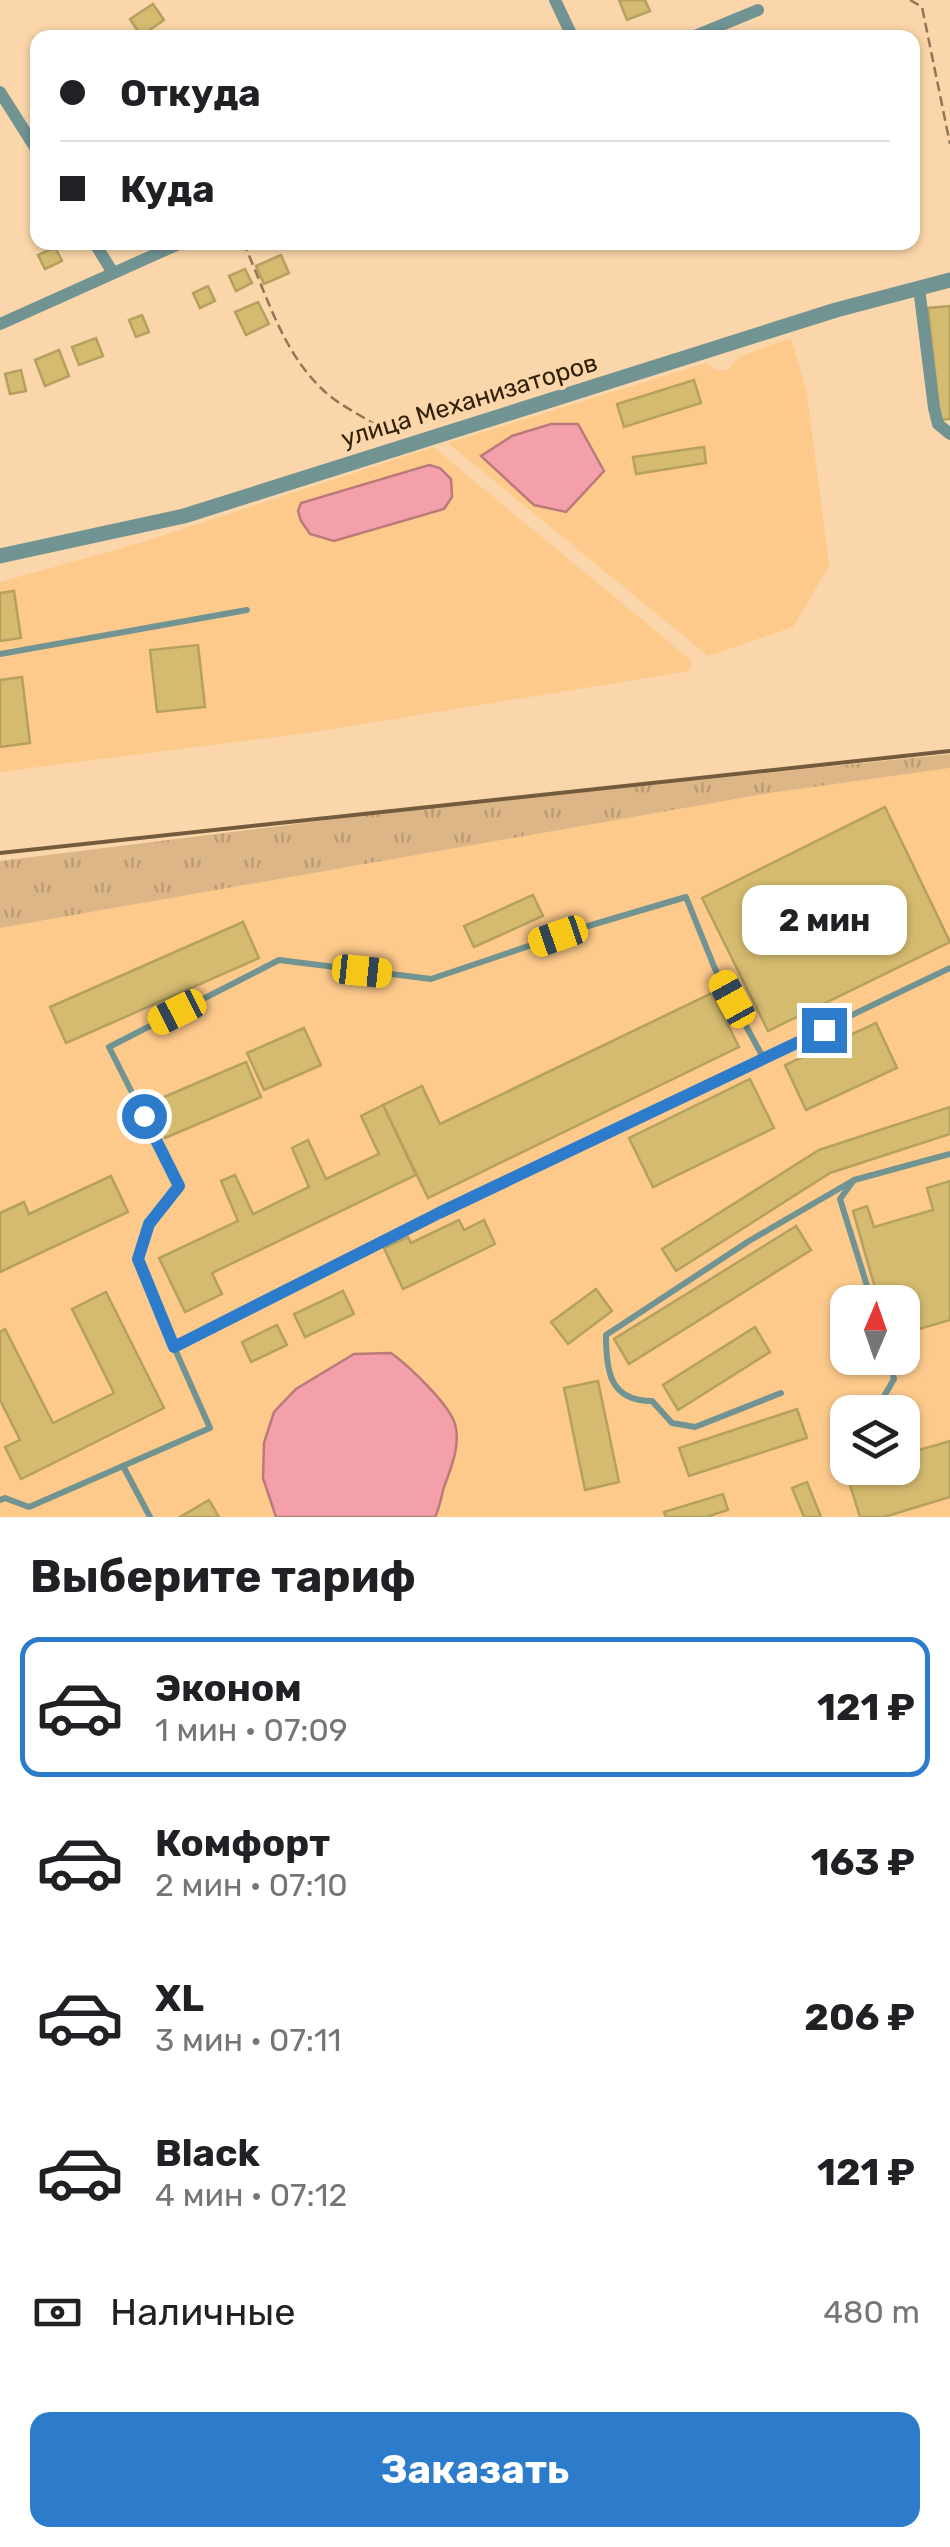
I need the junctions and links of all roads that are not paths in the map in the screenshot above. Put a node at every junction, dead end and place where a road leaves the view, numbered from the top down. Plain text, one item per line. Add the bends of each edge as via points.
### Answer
1 (555, 0) edge
2 (758, 10) dead end
3 (569, 30) edge
4 (709, 30) edge
5 (0, 92) edge
6 (30, 139) edge
7 (99, 250) edge
8 (166, 250) edge
9 (113, 274) junction
10 (950, 280) edge
11 (919, 288) junction
12 (0, 324) edge
13 (950, 434) edge
14 (0, 556) edge
15 (247, 610) dead end
16 (0, 654) edge
17 (950, 968) edge
18 (764, 1059) junction
19 (950, 1154) edge
20 (854, 1180) junction
21 (867, 1285) edge
22 (174, 1347) junction
23 (781, 1393) dead end
24 (124, 1466) junction
25 (0, 1500) edge
26 (150, 1517) edge

1 - 3 street
2 - 4 street
5 - 6 street
7 - 9 street
8 - 9 street
9 - 12 street
10 - 11 street, улица Механизаторов
11 - 13 street via 934,408
11 - 14 street, улица Механизаторов via 184,516
15 - 16 lane
17 - 18 lane
18 - 22 lane
18 - 22 lane via 715,969 686,897 431,979 279,960 109,1047 179,1186 149,1224 138,1259
19 - 20 lane
20 - 21 lane via 840,1199
20 - 23 lane via 606,1334 606,1365 617,1389 635,1401 652,1401 672,1423 695,1428
22 - 24 lane via 210,1428
24 - 25 lane via 28,1507
24 - 26 lane

